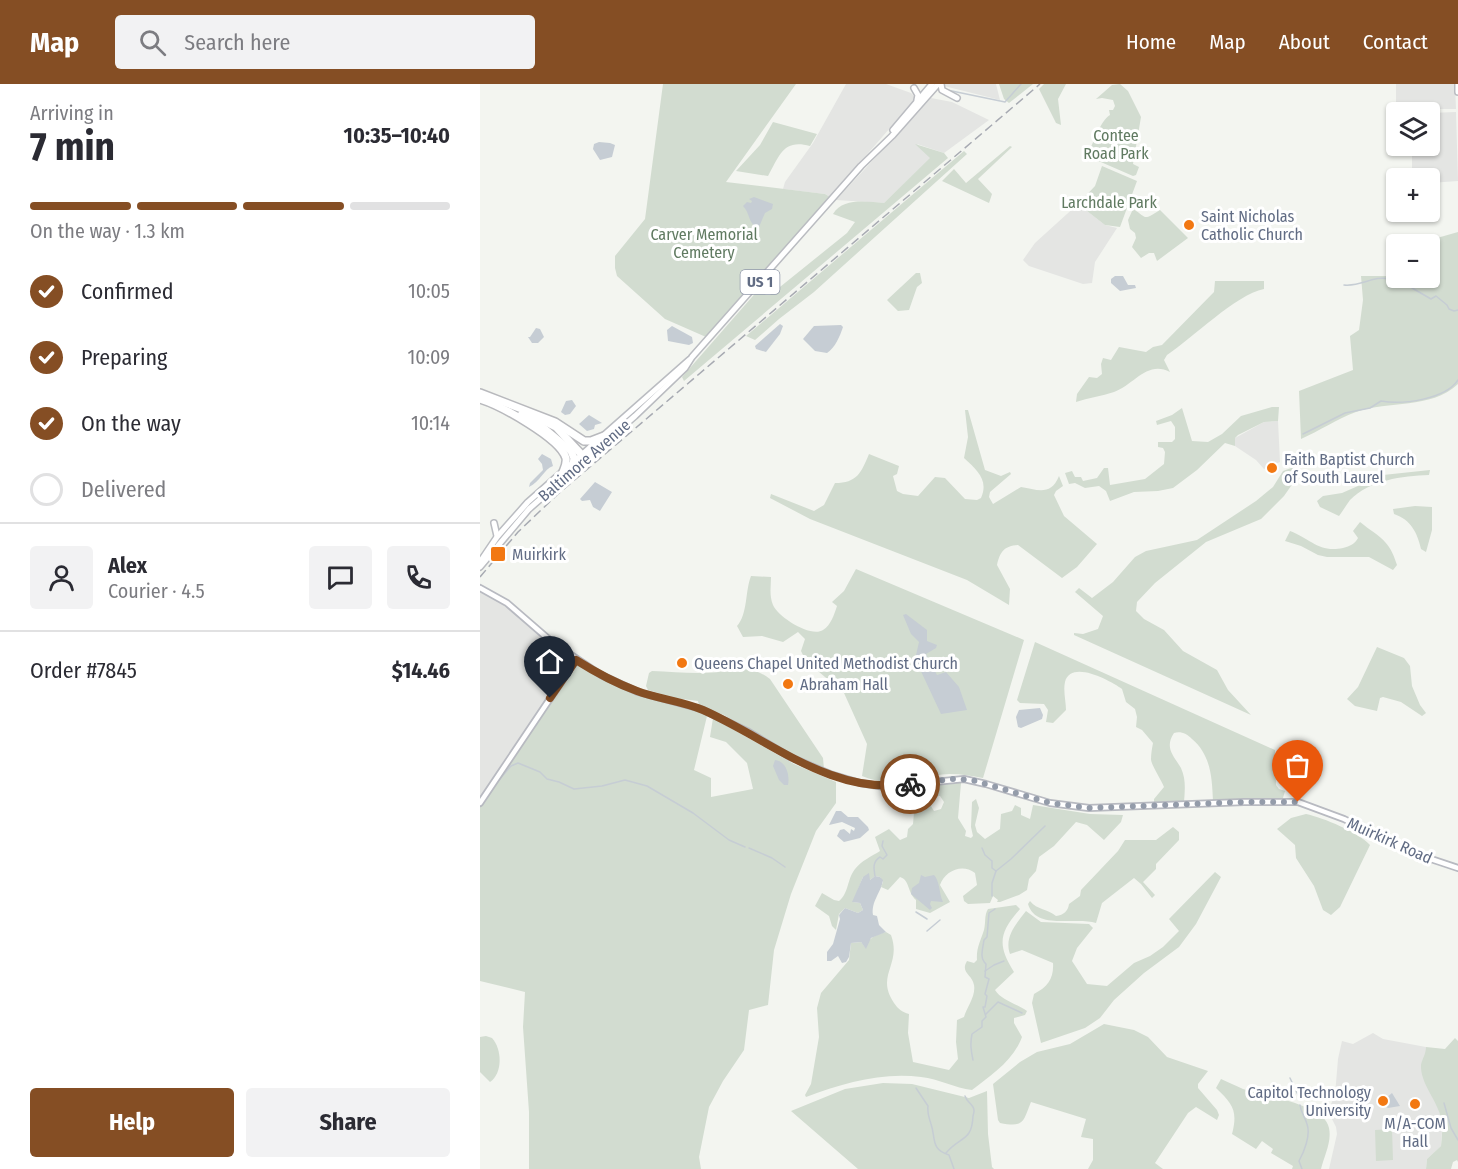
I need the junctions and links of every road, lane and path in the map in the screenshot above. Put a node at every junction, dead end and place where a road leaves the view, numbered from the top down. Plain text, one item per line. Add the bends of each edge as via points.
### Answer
1 (932, 84) edge
2 (939, 84) edge
3 (1458, 84) edge
4 (914, 88) dead end
5 (1458, 92) edge
6 (957, 98) dead end
7 (917, 101) junction
8 (881, 146) junction
9 (692, 357) junction
10 (480, 393) edge
11 (480, 399) edge
12 (512, 404) junction
13 (513, 412) junction
14 (531, 418) junction
15 (604, 436) junction
16 (594, 452) junction
17 (582, 455) junction
18 (574, 462) junction
19 (572, 471) junction
20 (563, 472) junction
21 (507, 526) junction
22 (497, 537) junction
23 (480, 562) edge
24 (480, 567) edge
25 (481, 588) edge
26 (576, 660) junction
27 (480, 803) edge
28 (1458, 867) edge

1 - 7 main road, Baltimore Avenue / US 1
2 - 6 main road
2 - 8 main road, Baltimore Avenue / US 1
3 - 5 main road
4 - 7 main road
7 - 8 main road, Baltimore Avenue / US 1
8 - 9 main road, Baltimore Avenue / US 1
9 - 15 main road, Baltimore Avenue / US 1
9 - 16 main road, Baltimore Avenue / US 1 via 655,398
10 - 12 highway
11 - 13 highway
12 - 14 highway
12 - 15 highway via 555,422 582,441
13 - 14 highway
13 - 20 highway via 561,451 566,461
14 - 17 highway via 556,427
14 - 18 highway via 570,450
15 - 17 main road, Baltimore Avenue / US 1
16 - 17 highway
16 - 19 main road, Baltimore Avenue / US 1
17 - 18 main road, Baltimore Avenue / US 1
18 - 19 highway
18 - 20 main road, Baltimore Avenue / US 1
19 - 24 main road, Baltimore Avenue / US 1 via 529,509
20 - 21 main road, Baltimore Avenue / US 1
21 - 22 main road, Baltimore Avenue / US 1
21 - 22 main road via 494,523
22 - 23 main road, Baltimore Avenue / US 1
25 - 26 main road, Muirkirk Road via 516,610
26 - 27 main road
26 - 28 main road, Muirkirk Road via 633,689 726,720 808,766 866,785 885,787 964,779 1050,803 1089,808 1298,802 1413,852

